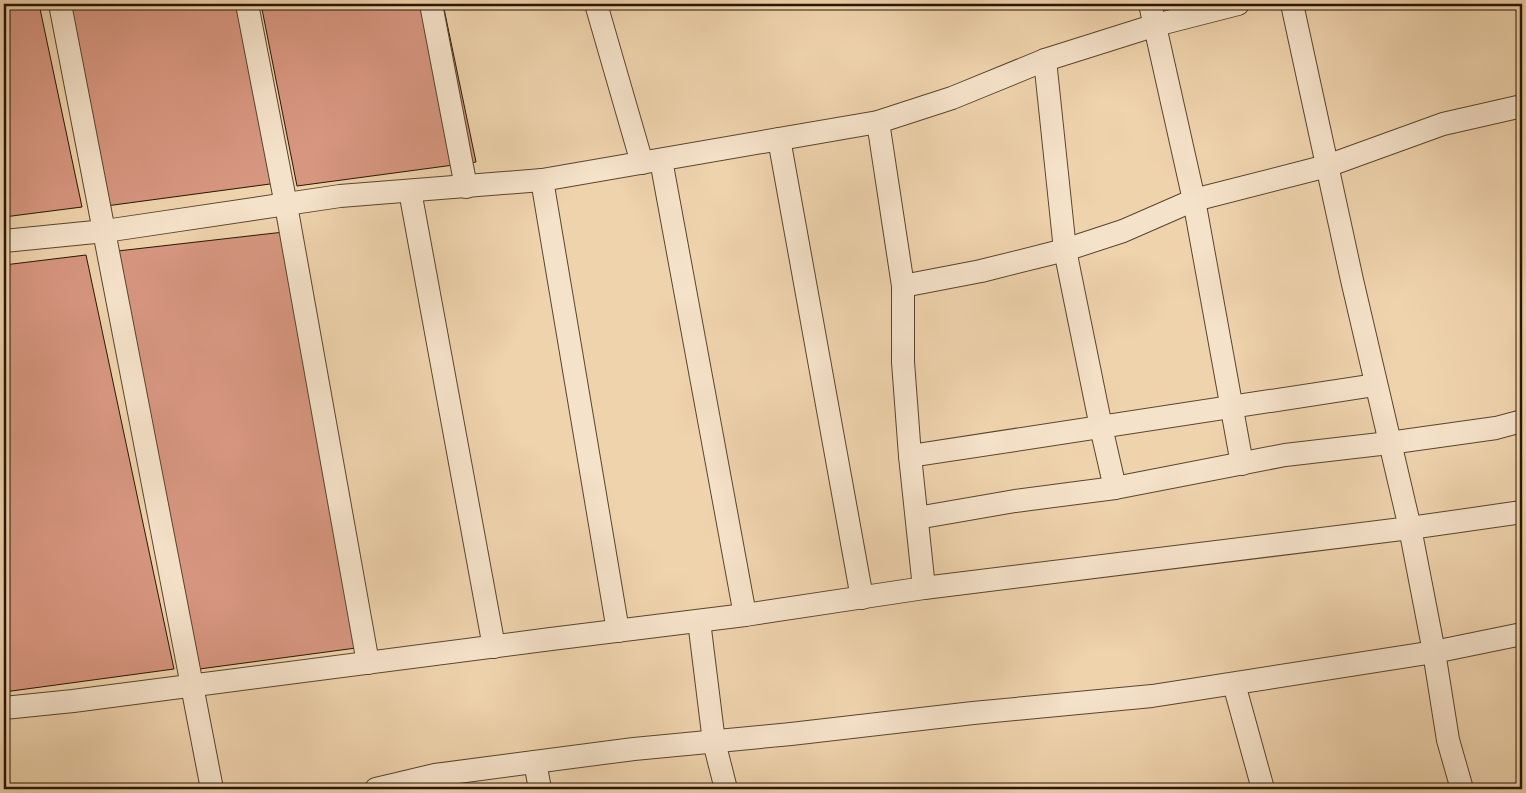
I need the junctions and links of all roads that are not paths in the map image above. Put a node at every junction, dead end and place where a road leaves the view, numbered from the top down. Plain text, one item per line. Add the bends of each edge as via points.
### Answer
1 (60, 4) edge
2 (247, 4) edge
3 (431, 4) edge
4 (596, 4) edge
5 (1150, 4) edge
6 (1238, 4) edge
7 (1292, 4) edge
8 (1156, 26) junction
9 (1045, 60) junction
10 (1522, 106) edge
11 (878, 122) junction
12 (779, 139) junction
13 (651, 161) junction
14 (1327, 166) junction
15 (542, 180) junction
16 (466, 187) junction
17 (410, 191) junction
18 (1194, 200) junction
19 (286, 205) junction
20 (104, 231) junction
21 (4, 241) edge
22 (1065, 250) junction
23 (903, 286) junction
24 (1376, 385) junction
25 (1231, 407) junction
26 (1522, 422) edge
27 (1101, 427) junction
28 (1389, 443) junction
29 (910, 456) junction
30 (1242, 464) junction
31 (1115, 488) junction
32 (1522, 512) edge
33 (917, 518) junction
34 (1410, 528) junction
35 (924, 588) junction
36 (862, 598) junction
37 (745, 616) junction
38 (699, 621) junction
39 (618, 631) junction
40 (1522, 634) edge
41 (494, 646) junction
42 (1434, 652) junction
43 (368, 663) junction
44 (1234, 684) junction
45 (192, 686) junction
46 (4, 708) edge
47 (714, 742) junction
48 (535, 762) junction
49 (1456, 788) edge
50 (212, 789) edge
51 (376, 789) edge
52 (540, 789) edge
53 (726, 789) edge
54 (1263, 789) edge

1 - 20 street
2 - 19 street
3 - 16 street
4 - 13 street
5 - 8 street
6 - 8 street
7 - 14 street
8 - 9 street
8 - 18 street
9 - 11 street via 952,98
9 - 22 street
10 - 14 street via 1443,124
11 - 12 street
11 - 23 street
12 - 13 street
12 - 36 street
13 - 15 street
13 - 37 street
14 - 18 street
14 - 24 street
15 - 16 street
15 - 39 street
16 - 17 street
17 - 19 street via 340,196
17 - 41 street
18 - 22 street via 1123,231
18 - 25 street
19 - 20 street
19 - 43 street
20 - 21 street
20 - 45 street
22 - 23 street
22 - 27 street
23 - 29 street via 903,362
24 - 25 street
24 - 28 street
25 - 27 street
25 - 30 street
26 - 28 street
27 - 29 street
27 - 31 street
28 - 30 street via 1285,455
28 - 34 street
29 - 33 street
30 - 31 street
31 - 33 street
32 - 34 street
33 - 35 street
34 - 35 street
34 - 42 street
35 - 36 street
36 - 37 street
37 - 38 street
38 - 39 street
38 - 47 street
39 - 41 street
40 - 42 street
41 - 43 street
42 - 44 street
42 - 49 street
43 - 45 street
44 - 47 street via 1152,696
44 - 54 street
45 - 46 street
45 - 50 street
47 - 48 street
47 - 53 street
48 - 51 street via 435,775
48 - 52 street

